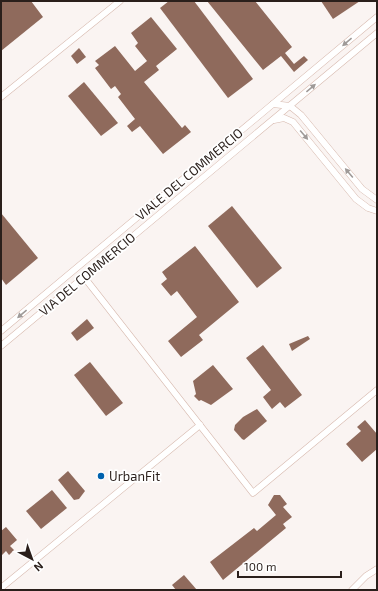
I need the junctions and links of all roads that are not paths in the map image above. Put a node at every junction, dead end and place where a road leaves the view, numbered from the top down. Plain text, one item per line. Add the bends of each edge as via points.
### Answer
1 (120, 1) edge
2 (377, 17) edge
3 (377, 33) edge
4 (1, 97) edge
5 (273, 104) junction
6 (290, 106) junction
7 (272, 120) junction
8 (377, 200) edge
9 (377, 211) edge
10 (84, 277) junction
11 (1, 331) edge
12 (1, 346) edge
13 (377, 390) edge
14 (200, 425) junction
15 (377, 569) edge
16 (1, 588) edge
17 (352, 590) edge

1 - 4 street
2 -> 5 street, VIALE DEL COMMERCIO
6 -> 3 street, VIA DEL COMMERCIO
5 - 6 street
5 -> 11 street, VIALE DEL COMMERCIO
6 - 7 street, VIA DEL COMMERCIO
8 -> 6 street via 362,189 301,115
7 -> 9 street via 284,118 293,122 356,199
7 - 10 street, VIA DEL COMMERCIO
10 - 12 street, VIA DEL COMMERCIO
10 - 14 street
13 - 14 street via 253,493
14 - 16 street
15 - 17 street

